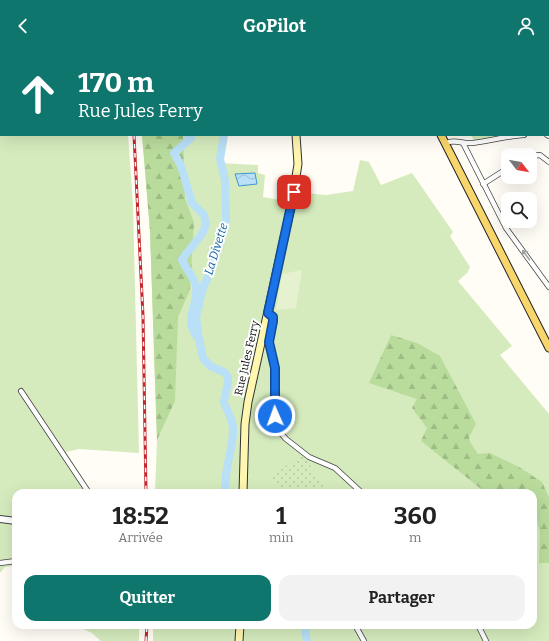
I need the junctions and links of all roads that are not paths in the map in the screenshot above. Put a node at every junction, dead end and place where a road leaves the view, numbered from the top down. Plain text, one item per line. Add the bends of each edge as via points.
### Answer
1 (296, 136) edge
2 (442, 136) edge
3 (516, 136) edge
4 (445, 143) junction
5 (463, 143) junction
6 (537, 155) edge
7 (549, 162) edge
8 (501, 172) edge
9 (483, 184) junction
10 (549, 287) edge
11 (268, 313) junction
12 (549, 348) edge
13 (21, 391) dead end
14 (87, 489) edge
15 (243, 489) edge
16 (358, 489) edge
17 (0, 518) edge
18 (12, 520) edge
19 (12, 562) edge
20 (0, 563) edge
21 (240, 629) edge
22 (357, 629) edge
23 (480, 629) edge
24 (239, 641) edge
25 (364, 641) edge
26 (486, 641) edge

1 - 11 main road, Rue Jules Ferry via 297,176
2 - 4 main road
3 - 5 street
4 - 5 street via 454,140
4 - 12 main road
5 - 9 street
6 - 7 street
8 - 9 street
10 -> 9 street via 506,228
11 - 15 main road, Rue Jules Ferry via 249,394 245,424
11 - 16 street via 273,317 269,342 275,368 274,402 278,430 309,457 335,468
13 - 14 street
17 - 18 street
19 - 20 street
21 - 24 main road
22 - 25 street
23 - 26 street

